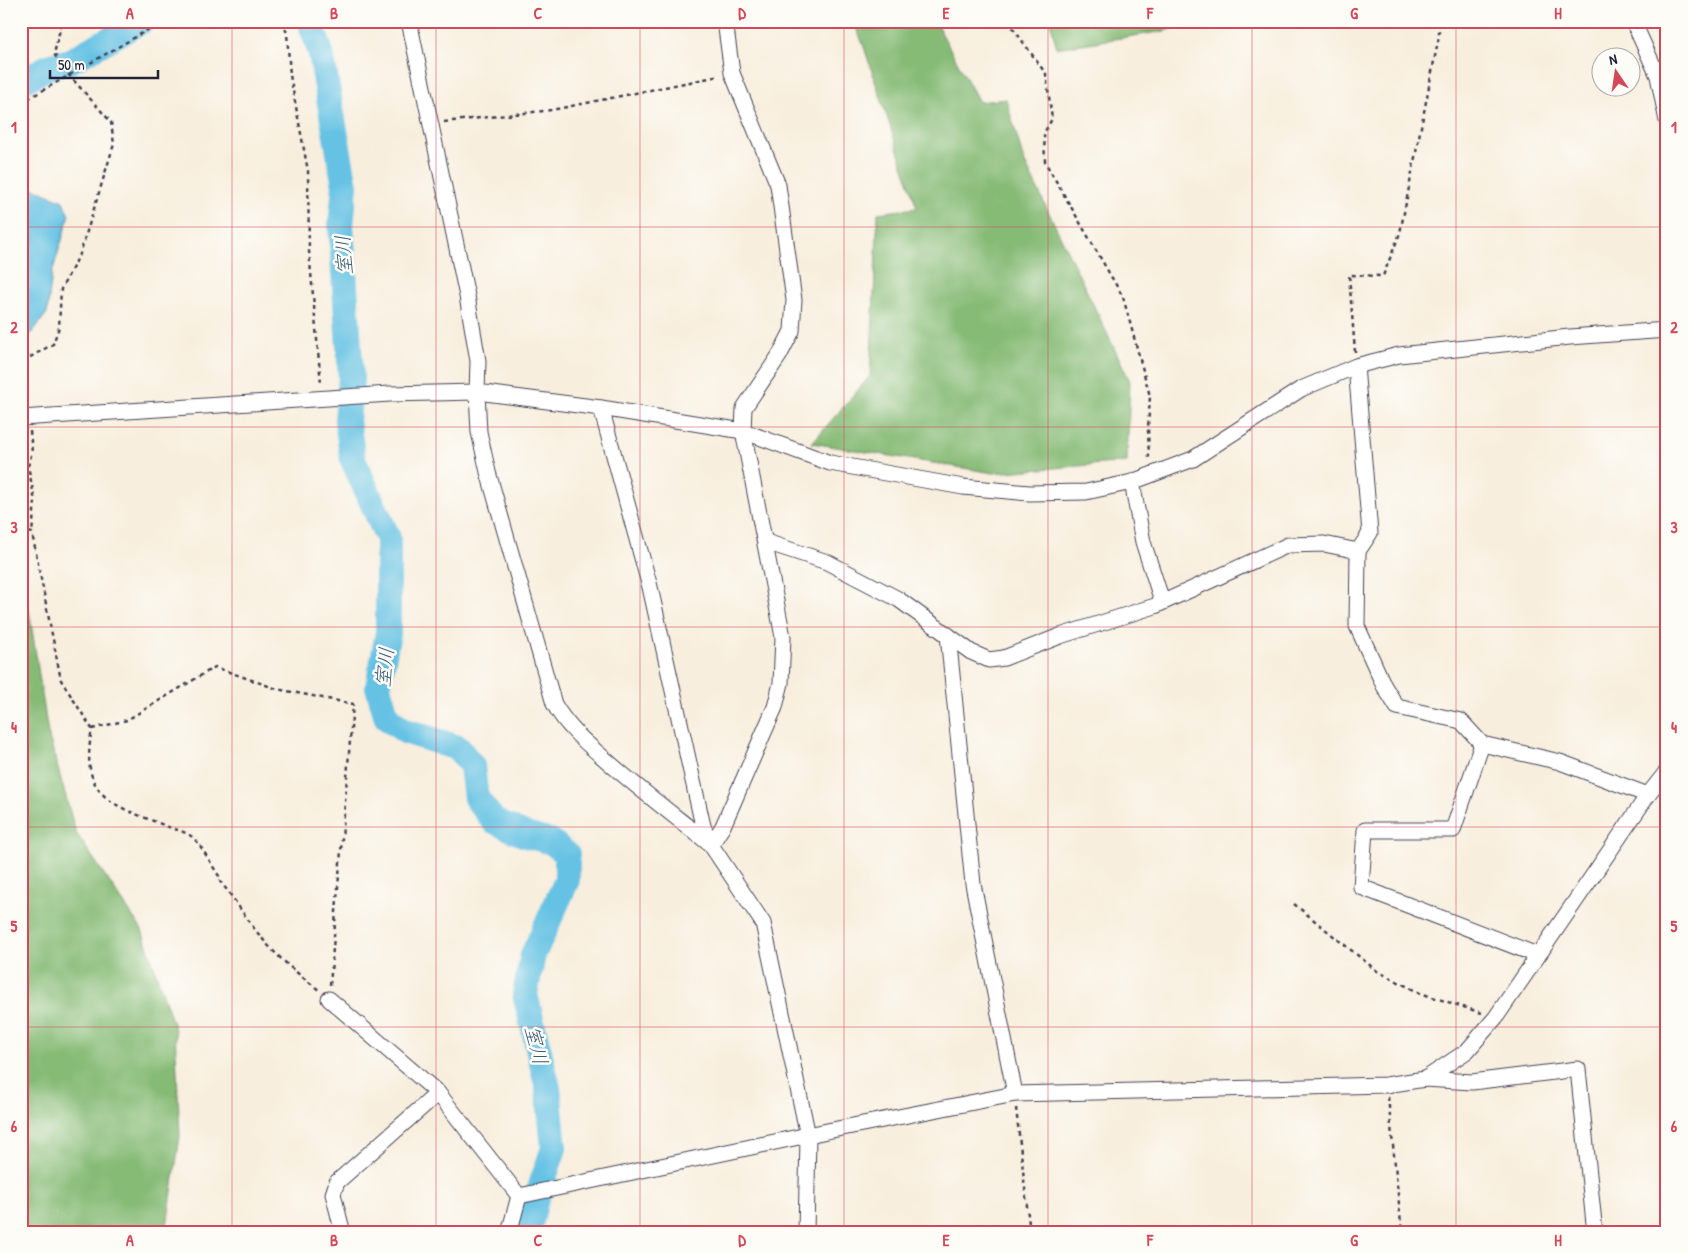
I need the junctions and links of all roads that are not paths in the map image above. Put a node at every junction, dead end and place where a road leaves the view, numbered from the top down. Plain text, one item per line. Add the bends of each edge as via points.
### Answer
1 (409, 21) edge
2 (724, 21) edge
3 (1633, 21) edge
4 (1663, 74) edge
5 (1667, 121) edge
6 (1667, 330) edge
7 (1356, 366) junction
8 (477, 392) junction
9 (601, 408) junction
10 (25, 418) edge
11 (743, 431) junction
12 (1132, 482) junction
13 (766, 542) junction
14 (1358, 551) junction
15 (1162, 601) junction
16 (948, 635) junction
17 (1482, 744) junction
18 (1667, 771) edge
19 (1648, 794) junction
20 (711, 845) junction
21 (1538, 955) junction
22 (329, 999) road end
23 (1425, 1079) junction
24 (438, 1092) junction
25 (1015, 1094) junction
26 (808, 1136) junction
27 (519, 1196) junction
28 (343, 1233) edge
29 (509, 1233) edge
30 (806, 1233) edge
31 (1595, 1233) edge

1 - 8 street via 467,296 478,361
2 - 11 street via 732,73 778,185 794,300 792,331 744,408
3 - 4 street
4 - 5 street
6 - 7 street via 1408,354
7 - 12 street via 1301,389 1193,460
7 - 14 street via 1370,533
8 - 9 street
8 - 10 street
8 - 20 street via 479,432 488,472 554,704 564,722 578,736
9 - 11 street
9 - 20 street via 650,587 702,826
11 - 12 street via 830,462 963,487 1029,493 1086,492
11 - 13 street
12 - 15 street via 1143,542
13 - 16 street via 827,562 898,599
13 - 20 street via 784,637 782,683 775,707 723,826
14 - 15 street via 1324,544 1288,545
14 - 17 street via 1357,626 1397,707 1461,721
15 - 16 street via 1004,658 989,660 971,652
16 - 25 street via 973,884
17 - 19 street via 1560,762
17 - 21 street via 1453,830 1365,830 1361,887
18 - 19 street
19 - 21 street
20 - 26 street via 763,923
21 - 23 street via 1496,1017 1467,1051
22 - 24 street
23 - 25 street via 1386,1085
23 - 31 street via 1472,1082 1578,1069
24 - 27 street
24 - 28 street via 337,1182 333,1194
25 - 26 street
26 - 27 street
26 - 30 street
27 - 29 street

